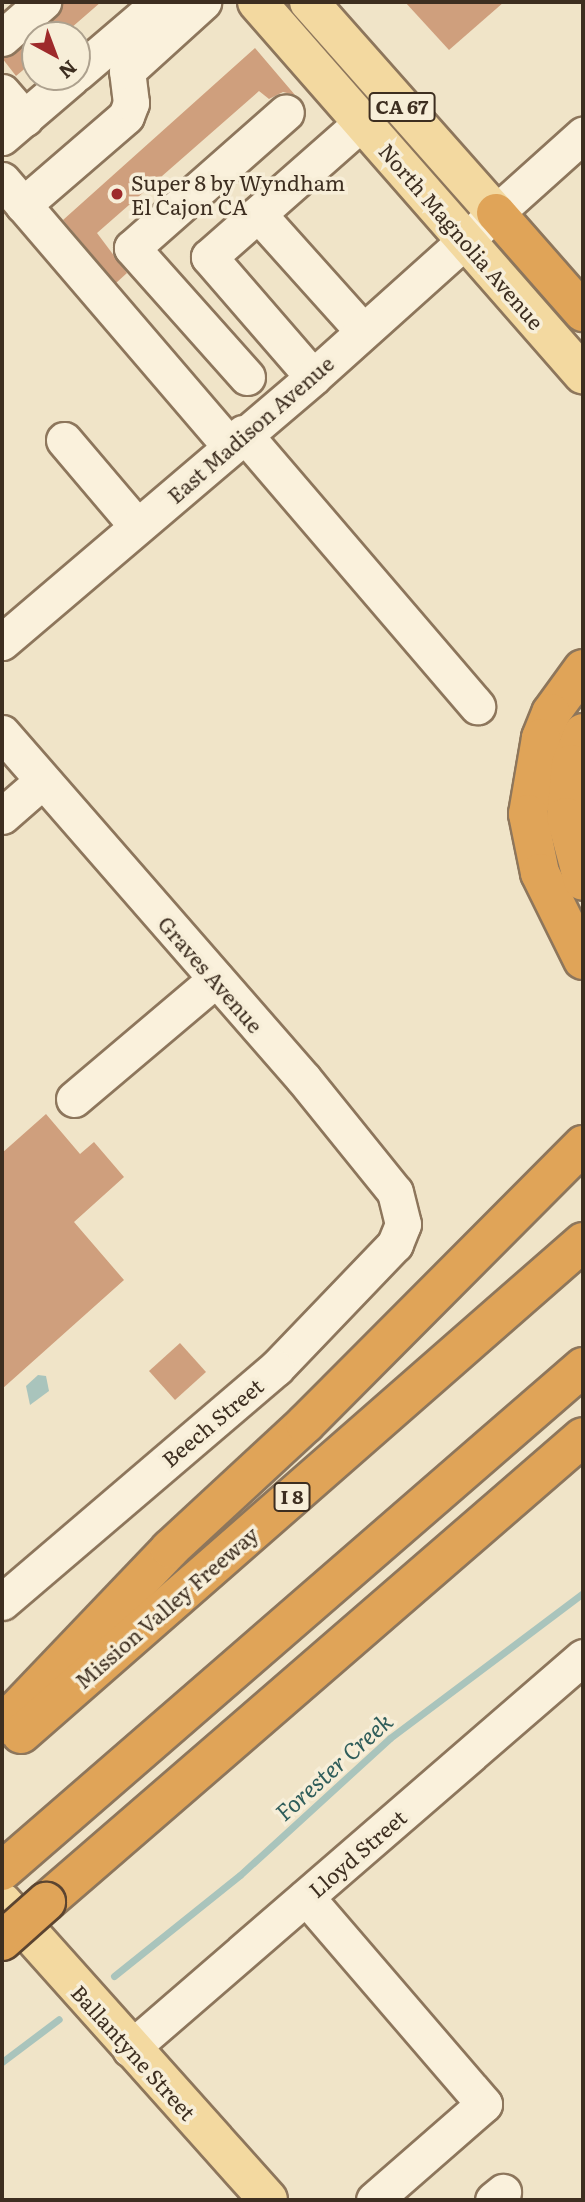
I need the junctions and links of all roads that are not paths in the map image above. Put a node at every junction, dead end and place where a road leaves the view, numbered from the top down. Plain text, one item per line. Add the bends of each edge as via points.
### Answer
1 (43, 2) edge
2 (160, 2) edge
3 (203, 2) edge
4 (257, 2) edge
5 (309, 2) edge
6 (2, 38) edge
7 (91, 61) edge
8 (56, 91) edge
9 (2, 92) edge
10 (304, 97) junction
11 (362, 122) junction
12 (13, 128) edge
13 (583, 135) edge
14 (12, 192) edge
15 (496, 213) junction
16 (258, 214) junction
17 (466, 241) junction
18 (583, 312) edge
19 (363, 331) junction
20 (210, 336) junction
21 (169, 373) junction
22 (583, 375) edge
23 (247, 377) dead end
24 (313, 377) junction
25 (64, 440) dead end
26 (237, 440) junction
27 (137, 526) junction
28 (2, 642) edge
29 (583, 669) edge
30 (477, 706) dead end
31 (2, 733) edge
32 (583, 733) edge
33 (41, 782) junction
34 (2, 816) edge
35 (583, 881) edge
36 (583, 960) edge
37 (216, 979) junction
38 (74, 1099) dead end
39 (583, 1145) edge
40 (583, 1181) edge
41 (403, 1224) joint
42 (583, 1242) edge
43 (583, 1367) edge
44 (305, 1424) junction
45 (583, 1437) edge
46 (583, 1464) edge
47 (434, 1564) junction
48 (2, 1602) edge
49 (583, 1657) edge
50 (2, 1725) edge
51 (2, 1751) edge
52 (8, 1866) edge
53 (306, 1897) junction
54 (2, 1902) edge
55 (2, 1941) edge
56 (130, 2049) junction
57 (268, 2200) edge
58 (374, 2200) edge

1 - 6 street
2 - 7 street
3 - 14 street via 127,71 131,103 126,116
4 - 10 main road, North Magnolia Avenue / CA 67
5 - 15 main road, North Magnolia Avenue / CA 67
8 - 12 street
9 - 12 street
10 - 11 main road, North Magnolia Avenue / CA 67
10 - 20 street via 132,248
11 - 16 street
11 - 17 main road, North Magnolia Avenue / CA 67
13 - 15 street, East Madison Avenue
14 - 21 street
15 - 17 street, East Madison Avenue
15 - 18 highway, North Magnolia Avenue
16 - 19 street
16 - 24 street via 209,257
17 - 19 street, East Madison Avenue
17 - 22 main road, North Magnolia Avenue
19 - 24 street, East Madison Avenue
20 - 21 street
20 - 23 street
21 - 26 street
24 - 26 street, East Madison Avenue
25 - 27 street
26 - 27 street, East Madison Avenue
26 - 30 street
27 - 28 street, East Madison Avenue
29 - 36 highway via 551,713 541,738 528,814 540,873
31 - 33 street, Graves Avenue
32 - 35 highway via 571,765 566,817
33 - 34 street
33 - 37 street, Graves Avenue
37 - 38 street
37 - 41 street, Graves Avenue via 395,1192
39 - 44 highway
40 - 44 highway
41 - 48 street, Beech Street via 395,1244 276,1368
42 - 51 highway, Mission Valley Freeway / I 8
43 - 52 highway
44 - 50 highway via 170,1549
45 - 47 highway
46 - 47 highway
47 - 55 highway, bridge
49 - 53 street, Lloyd Street
53 - 56 street, Lloyd Street
53 - 58 street via 484,2104
54 - 56 main road, Ballantyne Street
56 - 57 main road, Ballantyne Street

